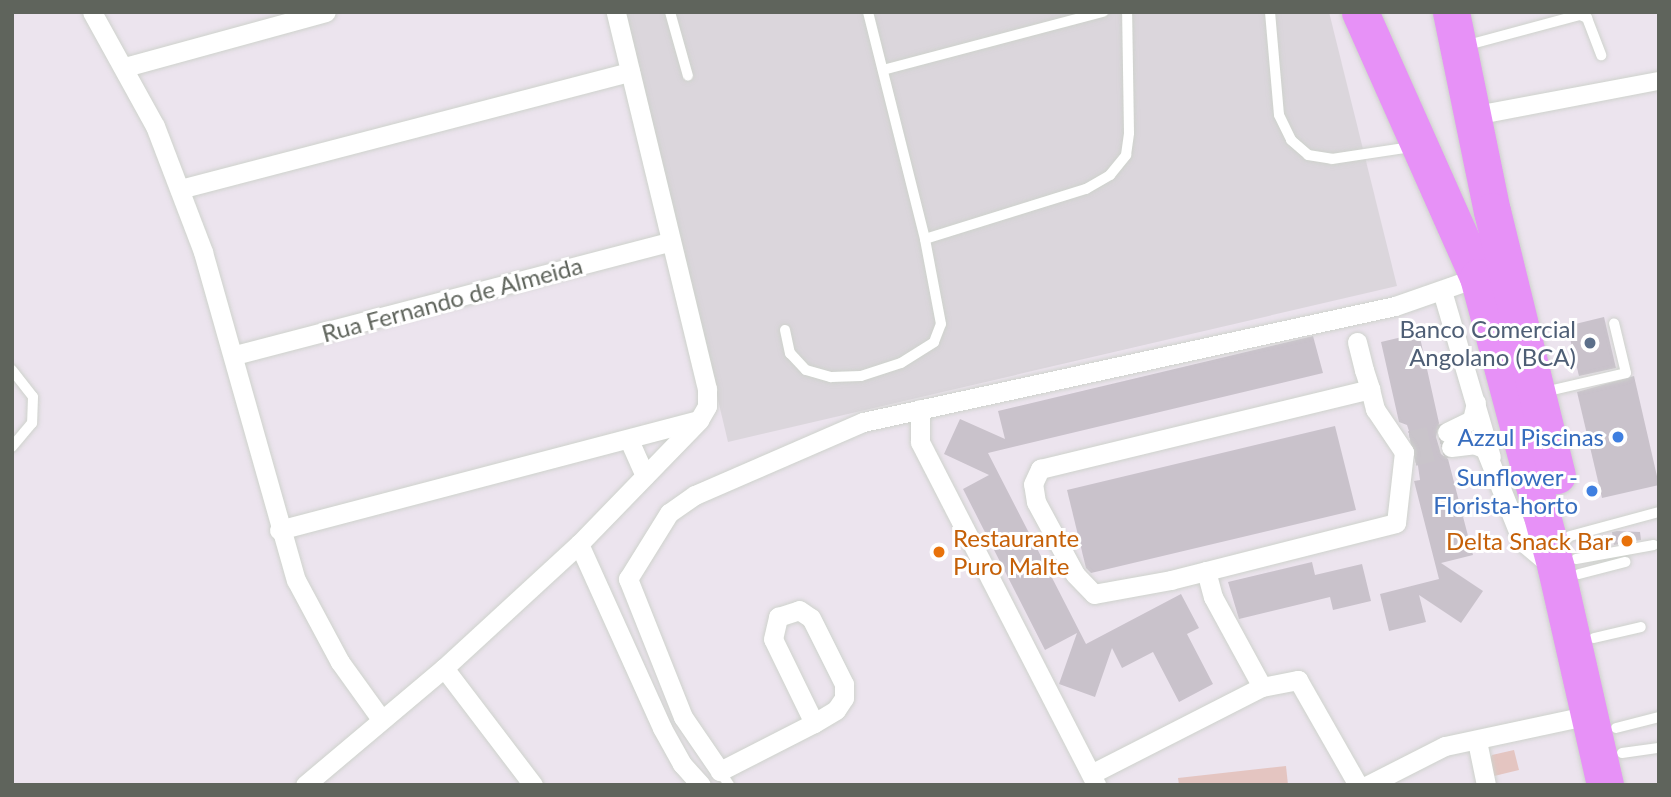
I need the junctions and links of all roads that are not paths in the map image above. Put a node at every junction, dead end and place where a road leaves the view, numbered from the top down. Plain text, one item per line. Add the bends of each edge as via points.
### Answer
1 (92, 12) edge
2 (326, 12) edge
3 (616, 12) edge
4 (670, 12) edge
5 (868, 12) edge
6 (1104, 12) edge
7 (1127, 12) edge
8 (1270, 12) edge
9 (1360, 12) edge
10 (1451, 12) edge
11 (1458, 48) junction
12 (1601, 55) dead end
13 (125, 67) junction
14 (883, 70) junction
15 (630, 72) junction
16 (688, 76) dead end
17 (1659, 77) edge
18 (1659, 85) edge
19 (1472, 116) junction
20 (1419, 146) junction
21 (180, 189) junction
22 (925, 239) junction
23 (670, 242) junction
24 (1481, 289) junction
25 (1442, 291) junction
26 (1614, 323) dead end
27 (785, 330) dead end
28 (1357, 342) dead end
29 (235, 355) junction
30 (12, 370) edge
31 (1370, 389) junction
32 (1538, 393) junction
33 (1476, 398) junction
34 (920, 409) junction
35 (699, 420) junction
36 (629, 440) junction
37 (12, 447) edge
38 (1491, 457) junction
39 (645, 476) junction
40 (1659, 512) edge
41 (279, 530) junction
42 (579, 544) junction
43 (1654, 545) dead end
44 (1570, 560) junction
45 (1625, 562) dead end
46 (1206, 572) junction
47 (1641, 627) dead end
48 (1594, 638) junction
49 (444, 668) junction
50 (1262, 687) junction
51 (1659, 717) edge
52 (381, 719) junction
53 (814, 723) junction
54 (1477, 741) junction
55 (1614, 745) edge
56 (1659, 748) edge
57 (725, 778) edge
58 (1094, 780) edge
59 (305, 785) edge
60 (533, 785) edge
61 (701, 785) edge
62 (1358, 785) edge
63 (1368, 785) edge
64 (1486, 785) edge
65 (1605, 785) edge

1 - 13 street
2 - 13 street
3 - 15 street
4 - 16 lane
5 - 14 lane
6 - 14 lane
7 - 22 lane via 1129,133 1126,155 1110,175 1086,189
8 - 20 lane via 1279,115 1291,140 1308,155 1332,159
9 - 20 highway
10 - 11 highway
11 - 12 lane via 1580,15 1587,19
11 - 19 highway
13 - 21 street
14 - 22 lane
15 - 21 street
15 - 23 street
17 - 19 lane
18 - 19 lane
19 - 32 highway
20 - 24 highway
21 - 29 street
22 - 27 lane via 941,324 934,342 901,363 861,376 831,377 806,370 798,362 790,353
23 - 29 street, Rua Fernando de Almeida
23 - 35 street via 707,389 707,406
24 - 25 street
24 - 33 street
24 - 44 highway
25 - 33 street
25 - 34 street via 1395,306
26 - 32 lane via 1626,373
28 - 31 street
29 - 41 street
30 - 37 lane via 33,397 32,424
31 - 46 street via 1381,421 1407,449 1396,523
31 - 46 street via 1040,469 1033,484 1036,502 1075,574 1094,594
32 - 44 highway
33 - 38 street
33 - 38 street via 1472,420 1449,439 1474,444
34 - 57 street via 863,422 695,495 668,513 633,564 628,579 632,595 666,681 683,717
34 - 58 street via 920,442
35 - 36 street
35 - 39 street
36 - 39 street
36 - 41 street
38 - 44 street via 1522,541
39 - 42 street
40 - 44 lane
41 - 52 street via 296,580 321,629
42 - 49 street
42 - 61 street via 662,728 682,764
43 - 44 lane
44 - 45 lane
44 - 48 highway
44 - 55 highway
46 - 50 street via 1213,597
47 - 48 lane
48 - 55 highway
49 - 52 street
49 - 60 street
50 - 58 street
50 - 62 street via 1282,680 1298,680 1303,685
51 - 55 lane
52 - 59 street
53 - 53 street via 836,710 845,691 811,618 791,610 774,624 773,639
53 - 57 street
54 - 55 street
54 - 63 street via 1445,746
54 - 64 street
55 - 56 lane
55 - 65 highway

